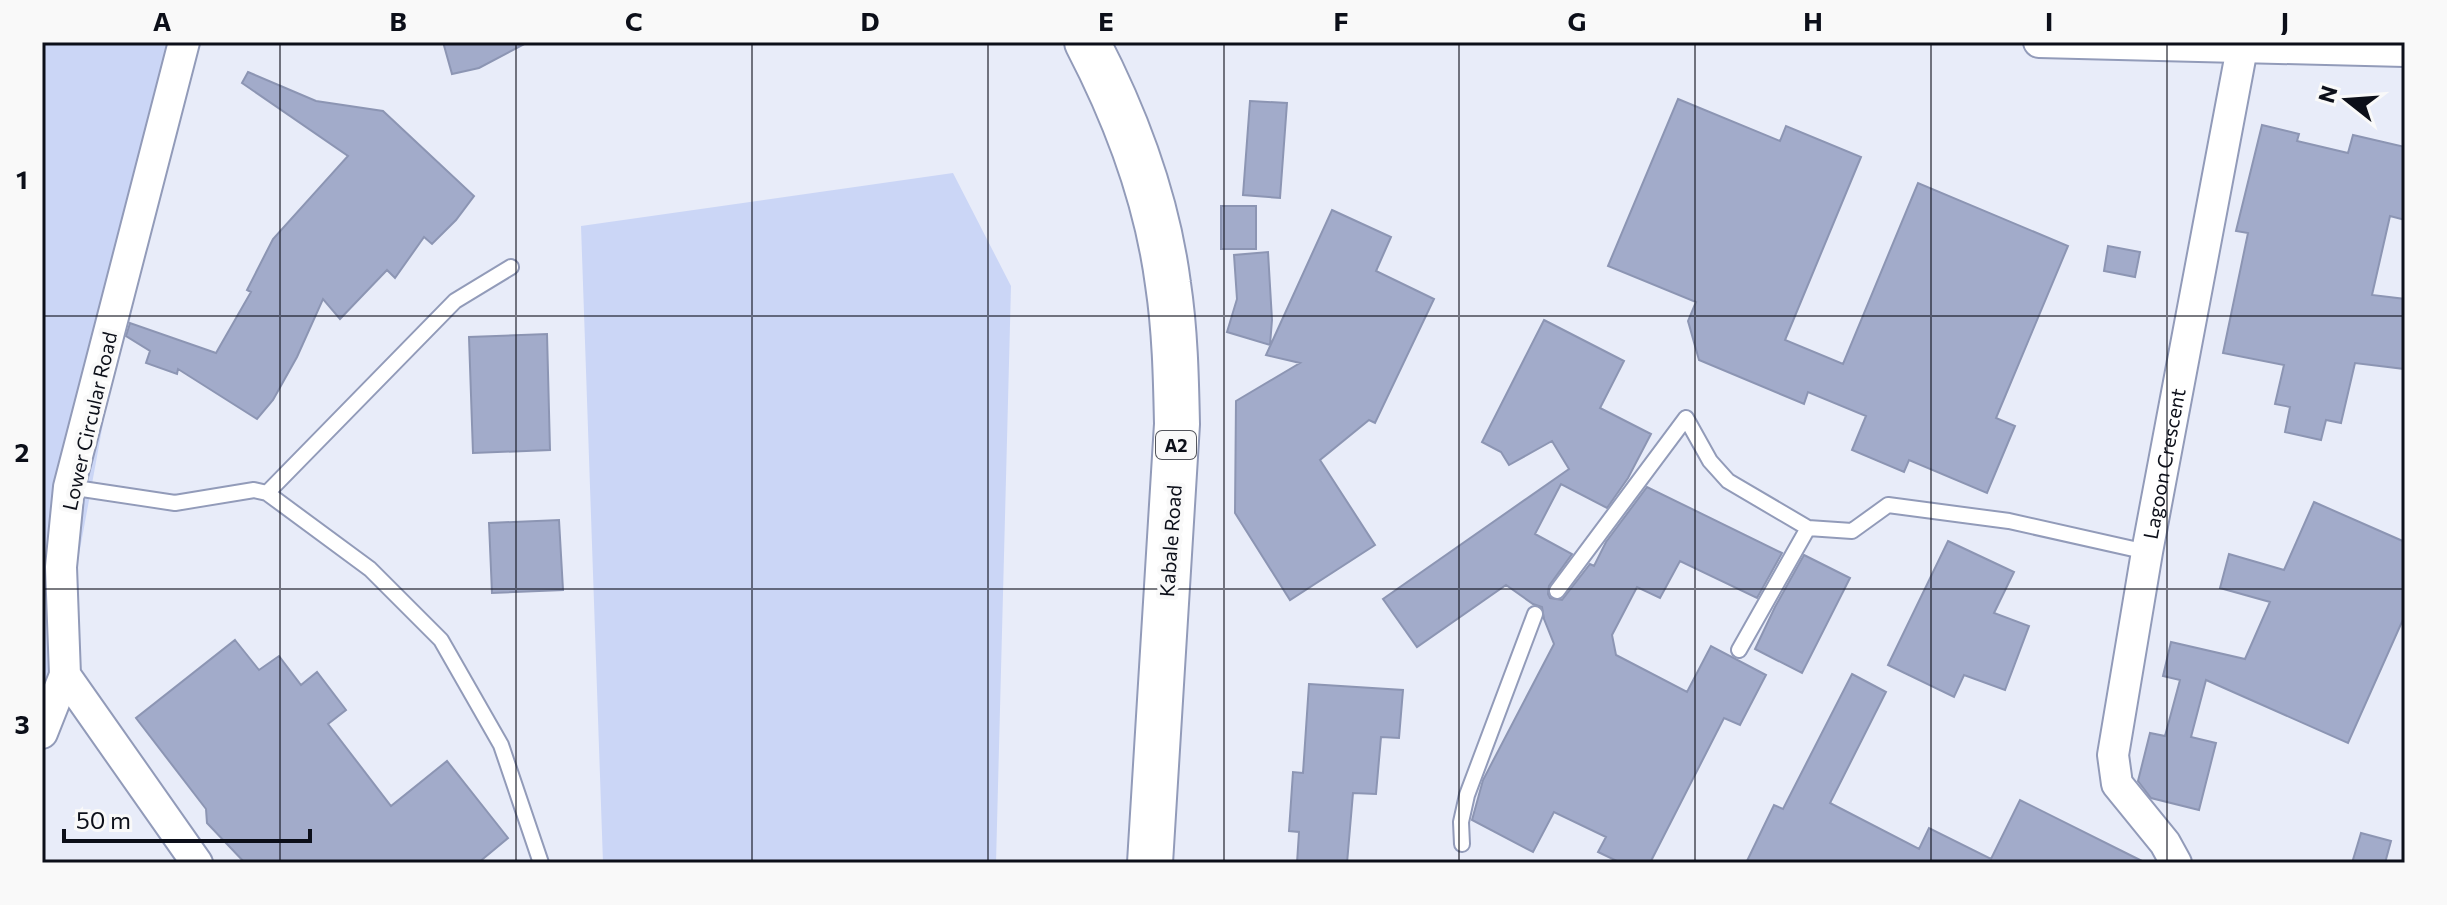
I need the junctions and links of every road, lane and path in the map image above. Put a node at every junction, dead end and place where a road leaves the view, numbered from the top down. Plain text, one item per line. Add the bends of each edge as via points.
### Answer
1 (184, 42) edge
2 (1087, 42) edge
3 (2039, 42) edge
4 (2242, 48) junction
5 (2405, 51) edge
6 (511, 267) dead end
7 (69, 487) junction
8 (267, 493) junction
9 (1808, 528) junction
10 (2147, 552) junction
11 (1557, 591) dead end
12 (1535, 614) dead end
13 (1739, 650) dead end
14 (65, 675) junction
15 (42, 733) edge
16 (1462, 844) dead end
17 (197, 863) edge
18 (541, 863) edge
19 (1150, 863) edge
20 (2176, 863) edge

1 - 7 street, Lower Circular Road
2 - 19 main road, Kabale Road / A2 via 1115,96 1147,187 1168,281 1176,351 1177,424
3 - 4 street
4 - 5 street
4 - 10 street, Lagoon Crescent
6 - 8 lane via 455,301
7 - 8 lane via 175,503 254,490
7 - 14 street, Lower Circular Road via 61,567
8 - 18 lane via 370,569 441,640 501,745
9 - 10 lane via 1852,531 1888,505 2009,521
9 - 11 lane via 1728,481 1686,418
9 - 13 lane
10 - 20 street, Lagoon Crescent via 2113,755 2117,784
12 - 16 lane via 1467,795
14 - 15 street
14 - 17 street

